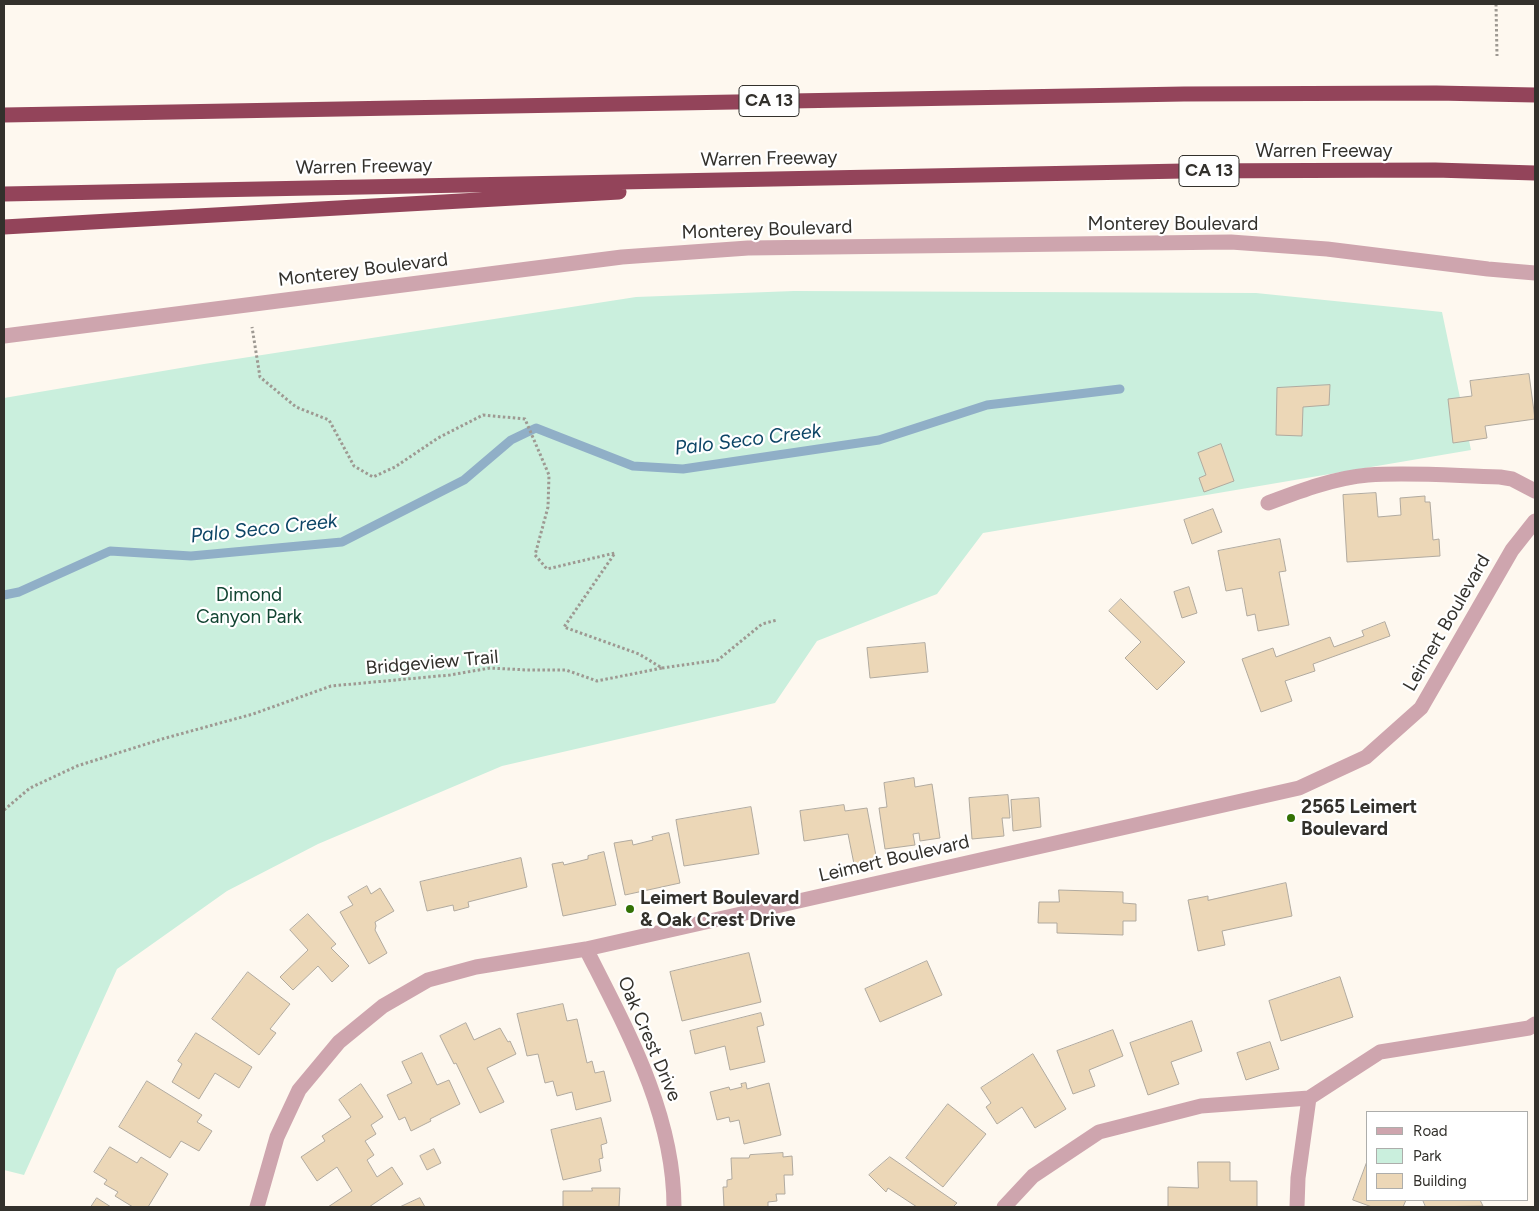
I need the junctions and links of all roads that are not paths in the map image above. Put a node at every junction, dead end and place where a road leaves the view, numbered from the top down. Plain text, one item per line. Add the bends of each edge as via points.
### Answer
1 (1535, 96) edge
2 (4, 115) edge
3 (1535, 173) edge
4 (882, 177) junction
5 (4, 194) edge
6 (4, 227) edge
7 (1535, 273) edge
8 (4, 336) edge
9 (1535, 491) edge
10 (1268, 503) dead end
11 (1535, 521) edge
12 (586, 949) junction
13 (1535, 1024) edge
14 (1309, 1098) junction
15 (257, 1207) edge
16 (674, 1207) edge
17 (1004, 1207) edge
18 (1298, 1207) edge

1 - 2 highway, CA 13 via 1184,94
3 - 4 highway, Warren Freeway / CA 13 via 1184,171
4 - 5 highway, Warren Freeway / CA 13
4 - 6 highway
7 - 8 street, Monterey Boulevard via 1327,249 1231,242 748,248 622,257
9 - 10 street via 1512,479 1500,477 1367,475 1309,488
11 - 12 street, Leimert Boulevard via 1512,550 1421,708 1366,757 1299,788
12 - 15 street, Leimert Boulevard via 476,967 428,980 383,1006 338,1042 299,1090 277,1137
12 - 16 street, Oak Crest Drive via 643,1066 661,1117 674,1179
13 - 14 street via 1529,1028 1380,1052
14 - 17 street via 1201,1106 1099,1132 1033,1176
14 - 18 street via 1298,1178

